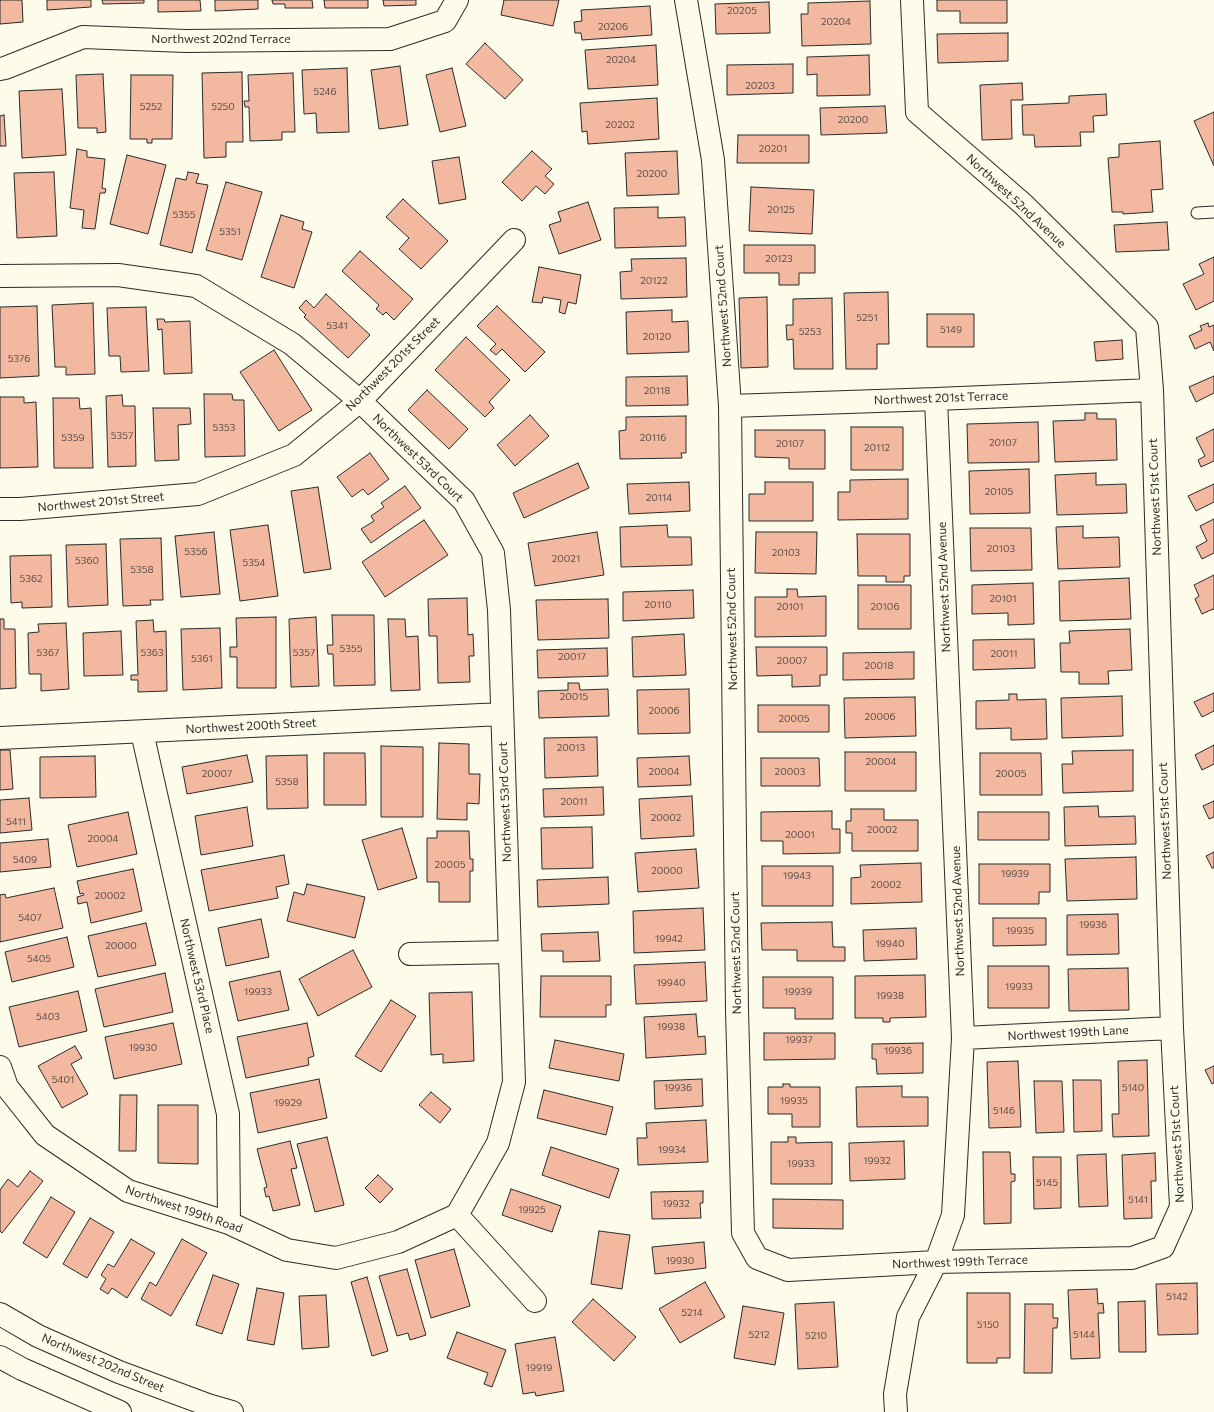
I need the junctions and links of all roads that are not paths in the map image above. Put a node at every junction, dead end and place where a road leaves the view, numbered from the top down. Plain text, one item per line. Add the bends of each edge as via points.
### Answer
1 (457, 0) edge
2 (686, 0) edge
3 (912, 0) edge
4 (0, 69) edge
5 (1214, 212) edge
6 (1197, 213) dead end
7 (514, 240) dead end
8 (0, 276) edge
9 (1152, 390) junction
10 (936, 399) junction
11 (360, 401) junction
12 (730, 406) junction
13 (0, 508) edge
14 (502, 714) junction
15 (142, 732) junction
16 (0, 738) edge
17 (509, 952) junction
18 (410, 954) dead end
19 (1172, 1028) junction
20 (963, 1038) junction
21 (0, 1067) edge
22 (457, 1215) junction
23 (229, 1223) junction
24 (1163, 1247) joint
25 (757, 1258) joint
26 (936, 1262) junction
27 (535, 1301) dead end
28 (0, 1314) edge
29 (0, 1357) edge
30 (120, 1412) edge
31 (232, 1412) edge
32 (896, 1412) edge

1 - 4 street, Northwest 202nd Terrace via 445,21 390,39 185,40 83,37
2 - 12 street, Northwest 52nd Court via 713,160
3 - 9 street, Northwest 52nd Avenue via 917,112 1023,204 1147,327
5 - 6 lane
7 - 11 street, Northwest 201st Street
8 - 11 street, Northwest 53rd Court via 118,275 196,286 292,344
9 - 10 street, Northwest 201st Terrace
9 - 19 street, Northwest 51st Court
10 - 12 street, Northwest 201st Terrace
10 - 20 street, Northwest 52nd Avenue
11 - 13 street, Northwest 201st Street via 294,455 198,494 20,509
11 - 14 street, Northwest 53rd Court via 464,501 493,553 499,610
12 - 25 street, Northwest 52nd Court via 737,1010 743,1232
14 - 15 street, Northwest 200th Street
14 - 17 street, Northwest 53rd Court
15 - 16 street, Northwest 200th Street
15 - 23 street, Northwest 53rd Place via 228,1114
17 - 18 street
17 - 22 street, Northwest 53rd Court via 514,1082 498,1143
19 - 20 street, Northwest 199th Lane
19 - 24 street, Northwest 51st Court via 1181,1208
20 - 26 street, Northwest 52nd Avenue via 953,1215
21 - 23 street, Northwest 199th Road via 7,1087 51,1140 128,1192
22 - 23 street, Northwest 199th Road via 398,1242 336,1258 287,1250
22 - 27 street
24 - 26 street, Northwest 199th Terrace via 1132,1258
25 - 26 street, Northwest 199th Terrace via 788,1270
26 - 32 street, Northwest 52nd Avenue via 908,1317 895,1394
28 - 31 street, Northwest 202nd Street via 38,1336 119,1372
29 - 30 street

